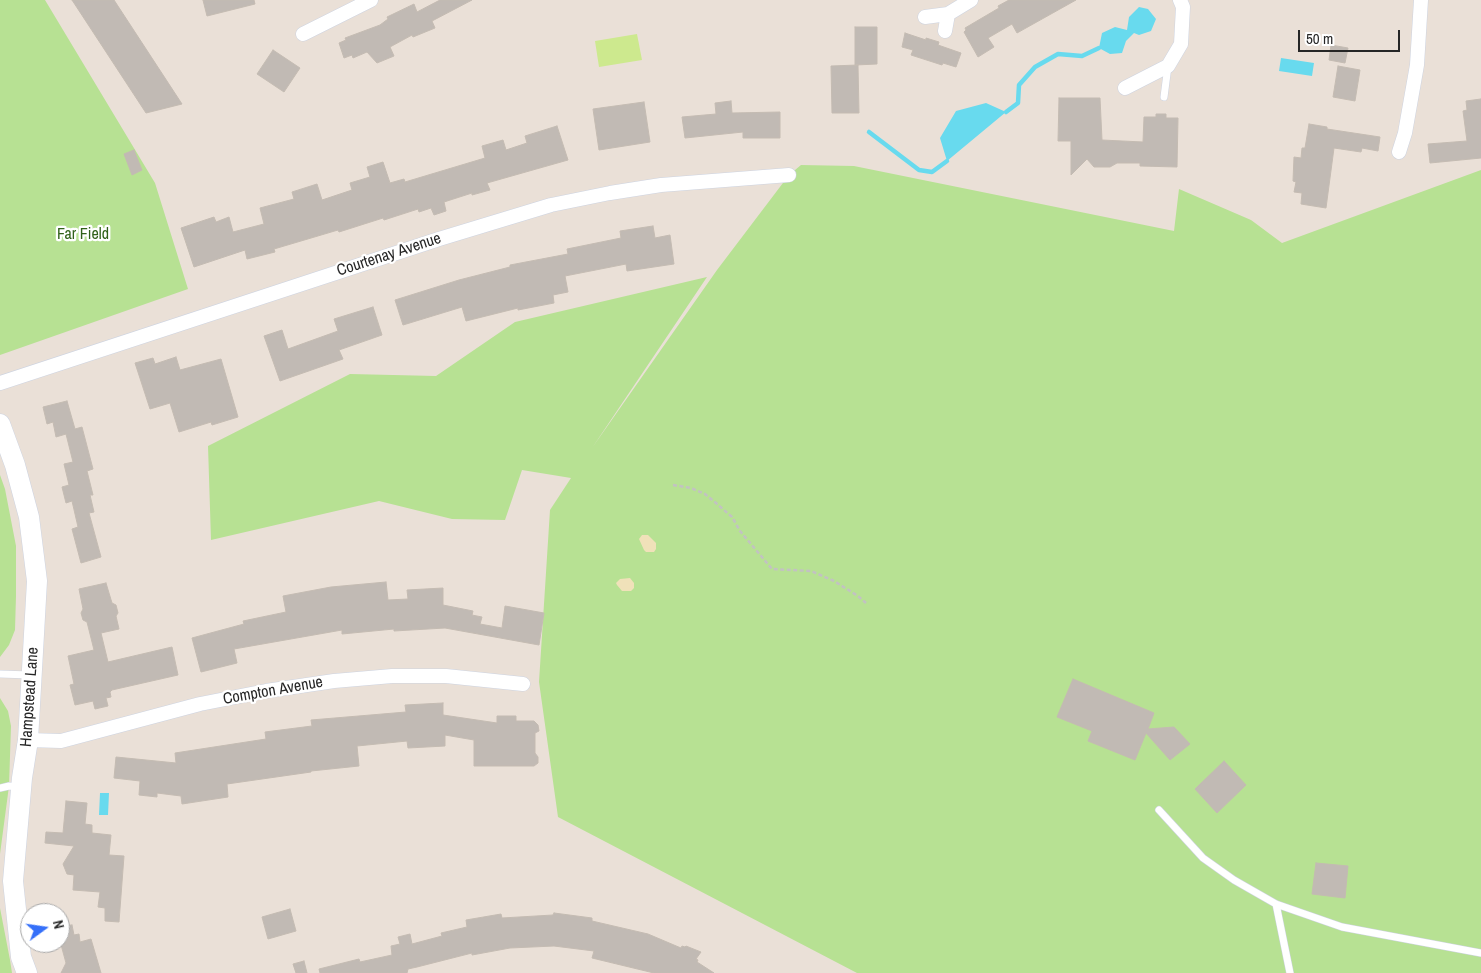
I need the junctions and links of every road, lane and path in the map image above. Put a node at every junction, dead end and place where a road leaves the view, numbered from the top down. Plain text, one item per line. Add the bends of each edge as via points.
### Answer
1 (371, 0) edge
2 (971, 0) edge
3 (1180, 0) edge
4 (1421, 0) edge
5 (948, 14) junction
6 (926, 17) dead end
7 (946, 31) dead end
8 (303, 34) dead end
9 (1168, 66) junction
10 (1125, 88) dead end
11 (1164, 98) dead end
12 (1399, 152) dead end
13 (789, 175) dead end
14 (0, 383) edge
15 (0, 424) edge
16 (673, 485) dead end
17 (866, 603) dead end
18 (0, 674) edge
19 (33, 675) junction
20 (523, 684) dead end
21 (28, 740) junction
22 (21, 787) junction
23 (0, 788) edge
24 (1160, 810) dead end
25 (1276, 904) junction
26 (1481, 953) edge
27 (27, 973) edge
28 (1290, 973) edge

1 - 8 street
2 - 5 street
3 - 9 street via 1183,7 1181,44
4 - 12 street via 1417,66
5 - 6 street
5 - 7 street
9 - 10 street
9 - 11 lane
13 - 14 street, Courtenay Avenue via 661,185 551,205 439,238
15 - 19 main road, Hampstead Lane via 29,517 37,580
16 - 17 path via 691,488 716,503 732,517 772,569 811,571 834,580
18 - 19 lane
19 - 21 main road, Hampstead Lane
20 - 21 street, Compton Avenue via 446,676 334,681 200,704 61,741
21 - 22 main road, Hampstead Lane
22 - 23 lane
22 - 27 main road, Hampstead Lane via 10,882 21,958
24 - 25 lane via 1203,858
25 - 26 lane via 1342,927
25 - 28 lane

